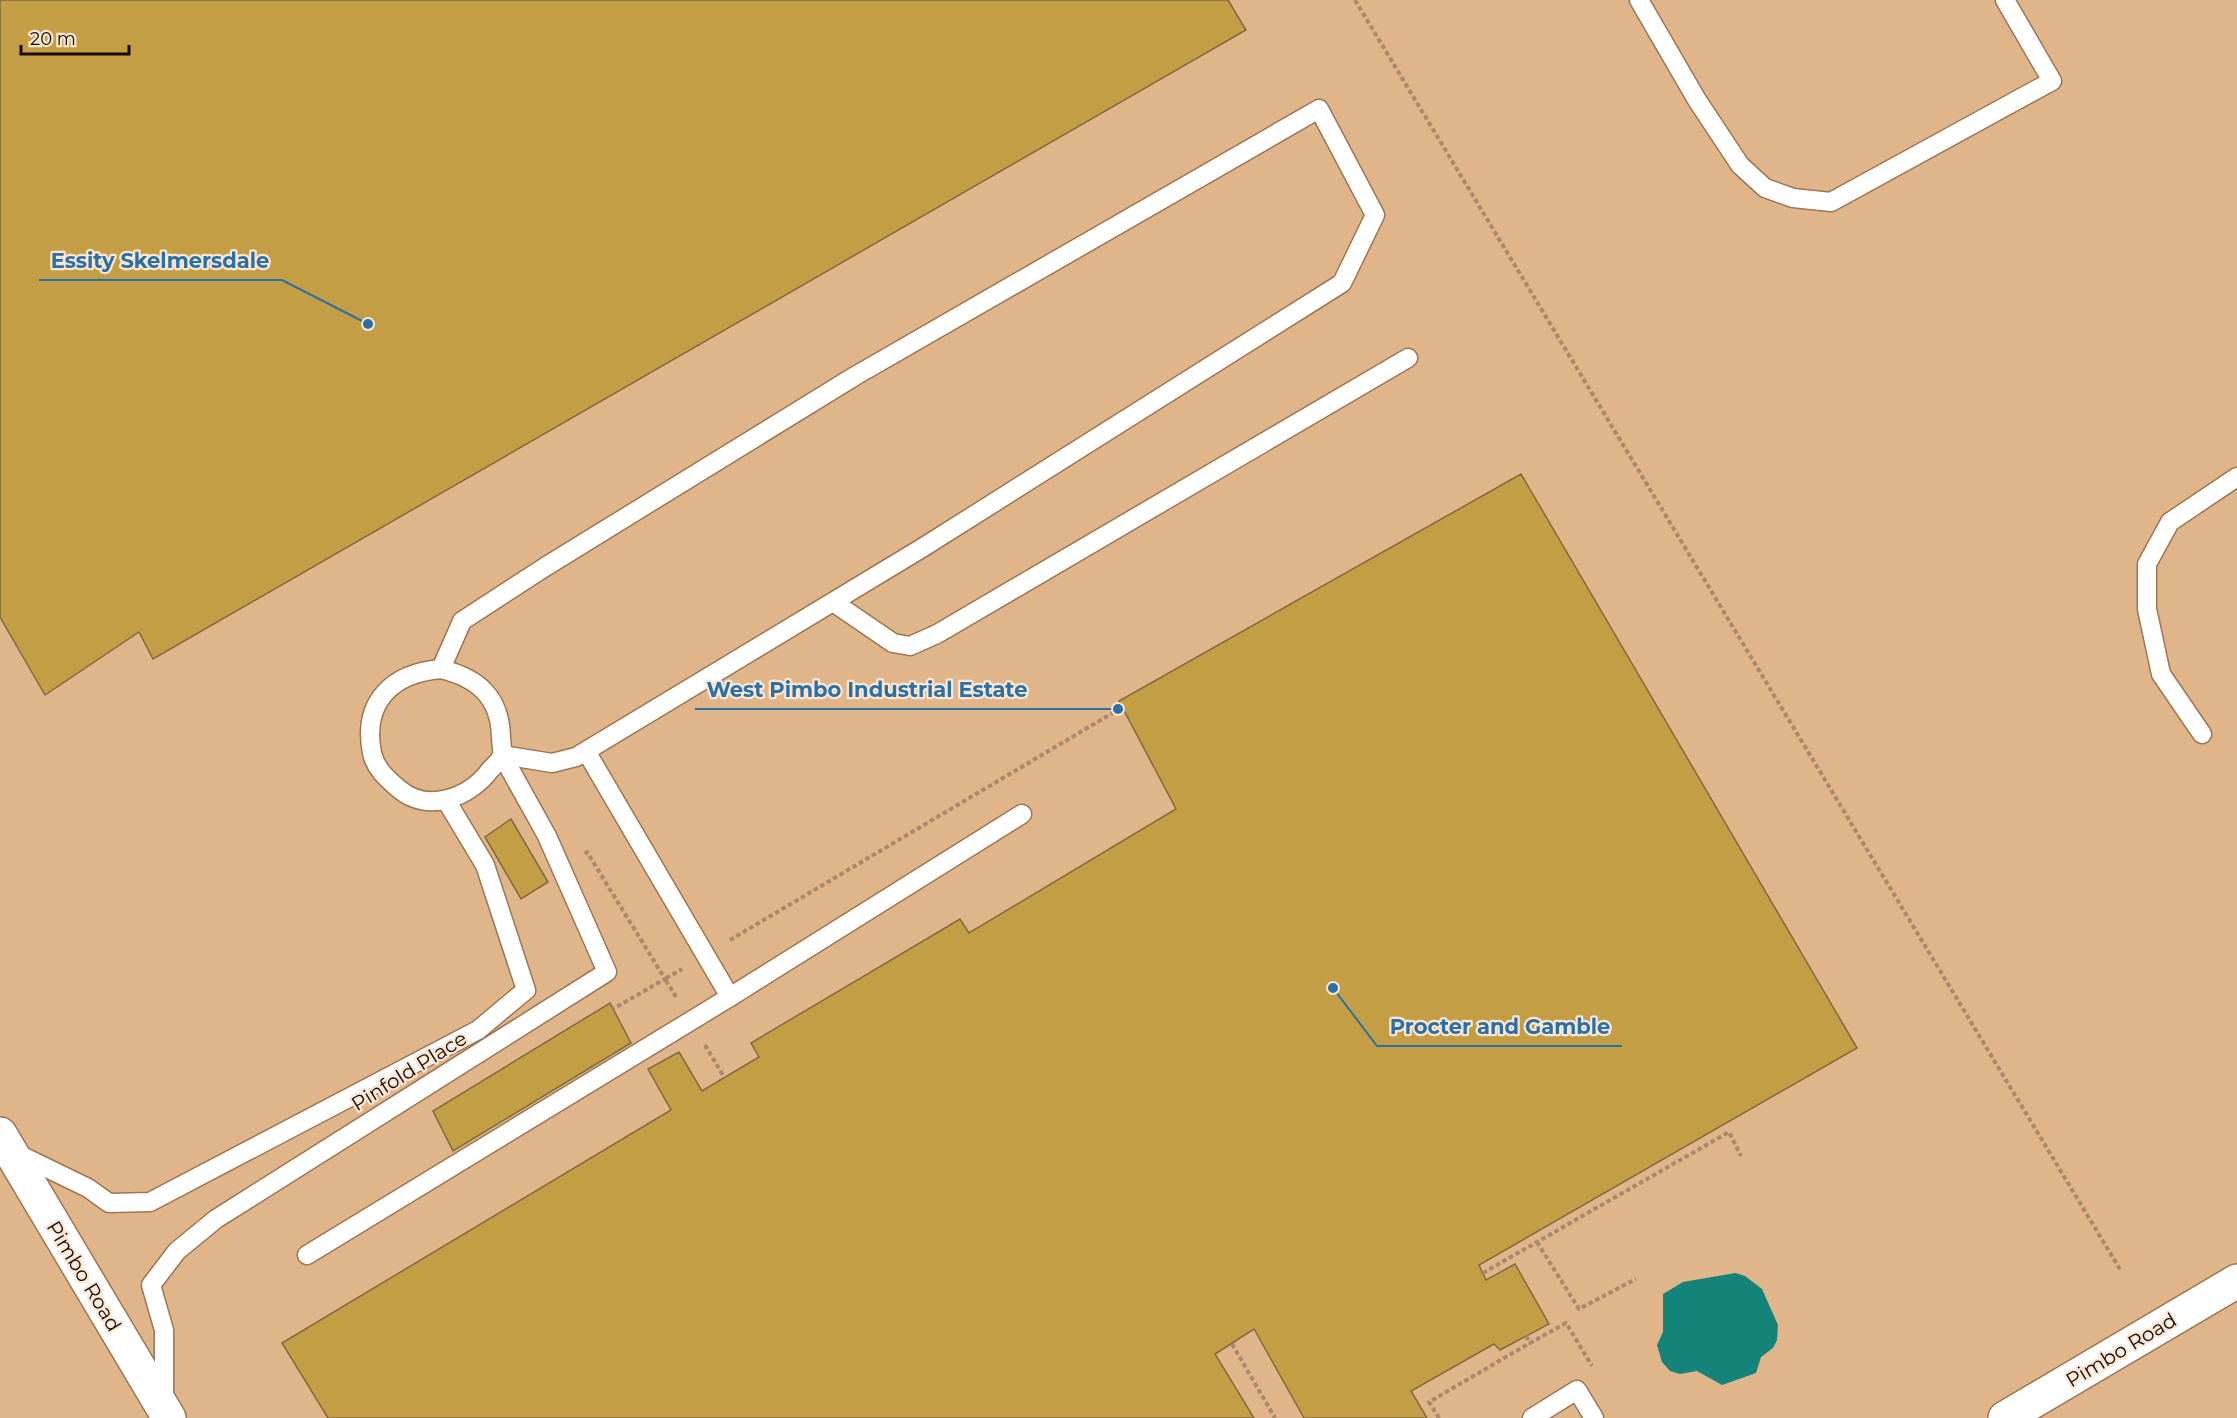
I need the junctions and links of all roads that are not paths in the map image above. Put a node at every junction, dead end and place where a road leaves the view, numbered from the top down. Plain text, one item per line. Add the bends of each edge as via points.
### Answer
1 (1639, 0) edge
2 (2005, 0) edge
3 (1408, 358) dead end
4 (2237, 477) edge
5 (833, 602) junction
6 (441, 669) junction
7 (2202, 734) dead end
8 (586, 751) junction
9 (502, 755) junction
10 (446, 800) junction
11 (1022, 814) dead end
12 (730, 997) junction
13 (5, 1142) edge
14 (307, 1255) dead end
15 (2237, 1281) edge
16 (166, 1413) edge
17 (1532, 1418) edge
18 (1594, 1418) edge
19 (2005, 1418) edge

1 - 2 lane via 1740,165 1765,188 1793,198 1831,202 2052,81
3 - 5 lane via 937,634 910,646 893,643
4 - 7 lane via 2170,522 2147,564 2147,609 2161,674
5 - 6 lane via 1342,283 1375,215 1318,109 855,376 526,579 462,621
5 - 8 lane
6 - 9 lane, Pinfold Place via 463,674 481,687 495,705 501,726
6 - 10 lane, Pinfold Place via 409,675 382,695 372,715 369,737 373,759 385,778 402,792 423,800
8 - 9 lane via 552,764
8 - 12 lane
9 - 10 lane, Pinfold Place via 481,783
9 - 16 lane, Pinfold Place via 547,836 607,972 216,1219 177,1251 150,1285 164,1330
10 - 13 lane, Pinfold Place via 485,865 526,990 478,1030 150,1202 110,1203
11 - 12 lane
12 - 14 lane
13 - 16 street, Pimbo Road
15 - 19 street, Pimbo Road
17 - 18 lane via 1577,1390

